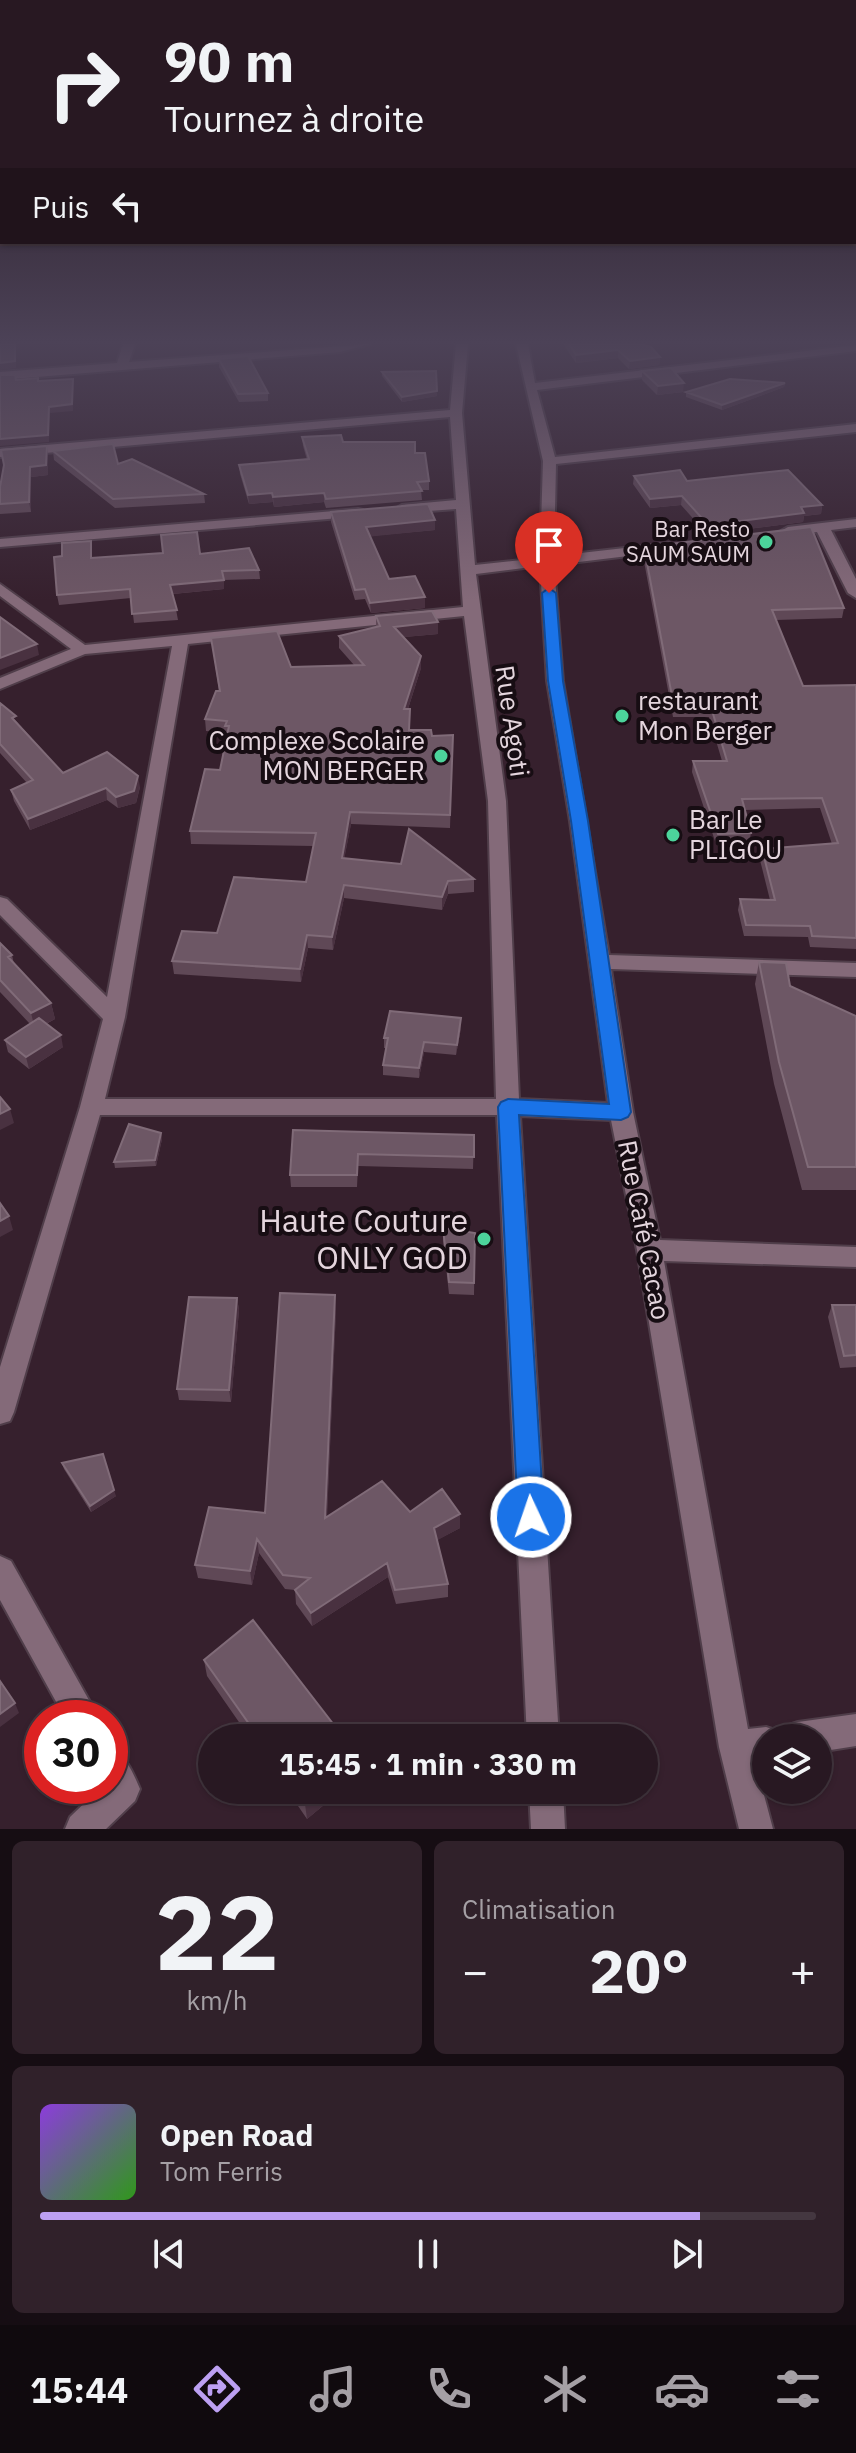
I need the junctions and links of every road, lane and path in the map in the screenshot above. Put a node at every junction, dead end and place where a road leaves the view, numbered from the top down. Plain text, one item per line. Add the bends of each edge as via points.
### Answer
1 (270, 429) edge
2 (457, 429) edge
3 (541, 429) edge
4 (843, 429) edge
5 (0, 453) edge
6 (550, 461) junction
7 (462, 504) junction
8 (382, 511) edge
9 (366, 512) edge
10 (856, 523) edge
11 (822, 527) junction
12 (776, 533) edge
13 (0, 543) edge
14 (684, 545) edge
15 (547, 563) junction
16 (470, 570) junction
17 (0, 589) edge
18 (856, 593) edge
19 (471, 611) junction
20 (181, 640) junction
21 (82, 650) junction
22 (0, 684) edge
23 (0, 903) edge
24 (600, 962) junction
25 (856, 970) edge
26 (114, 1017) junction
27 (91, 1107) junction
28 (508, 1107) junction
29 (621, 1112) junction
30 (650, 1250) junction
31 (856, 1257) edge
32 (0, 1412) edge
33 (0, 1571) edge
34 (73, 1700) edge
35 (542, 1724) edge
36 (856, 1730) edge
37 (832, 1733) edge
38 (751, 1745) edge
39 (108, 1804) edge
40 (547, 1804) edge
41 (82, 1829) edge
42 (548, 1829) edge
43 (756, 1829) edge

1 - 5 street
2 - 7 street, Rue Agoti
3 - 6 street, Rue Café Cacao
4 - 6 street
6 - 15 street, Rue Café Cacao
7 - 8 street
7 - 16 street, Rue Agoti
9 - 13 street
10 - 11 street
11 - 12 street
11 - 18 street
14 - 15 street
15 - 16 street
15 - 24 street, Rue Café Cacao via 555,681
16 - 19 street, Rue Agoti
17 - 21 street
19 - 20 street
19 - 28 street, Rue Agoti via 497,801
20 - 21 street
20 - 26 street
21 - 22 street
23 - 26 street
24 - 25 street
24 - 29 street, Rue Café Cacao
26 - 27 street
27 - 28 street
27 - 32 street
28 - 29 street
28 - 35 street, Rue Agoti
29 - 30 street, Rue Café Cacao
30 - 31 street
30 - 38 street, Rue Café Cacao
33 - 34 street
36 - 37 street
38 - 43 street, Rue Café Cacao
39 - 41 street
40 - 42 street

